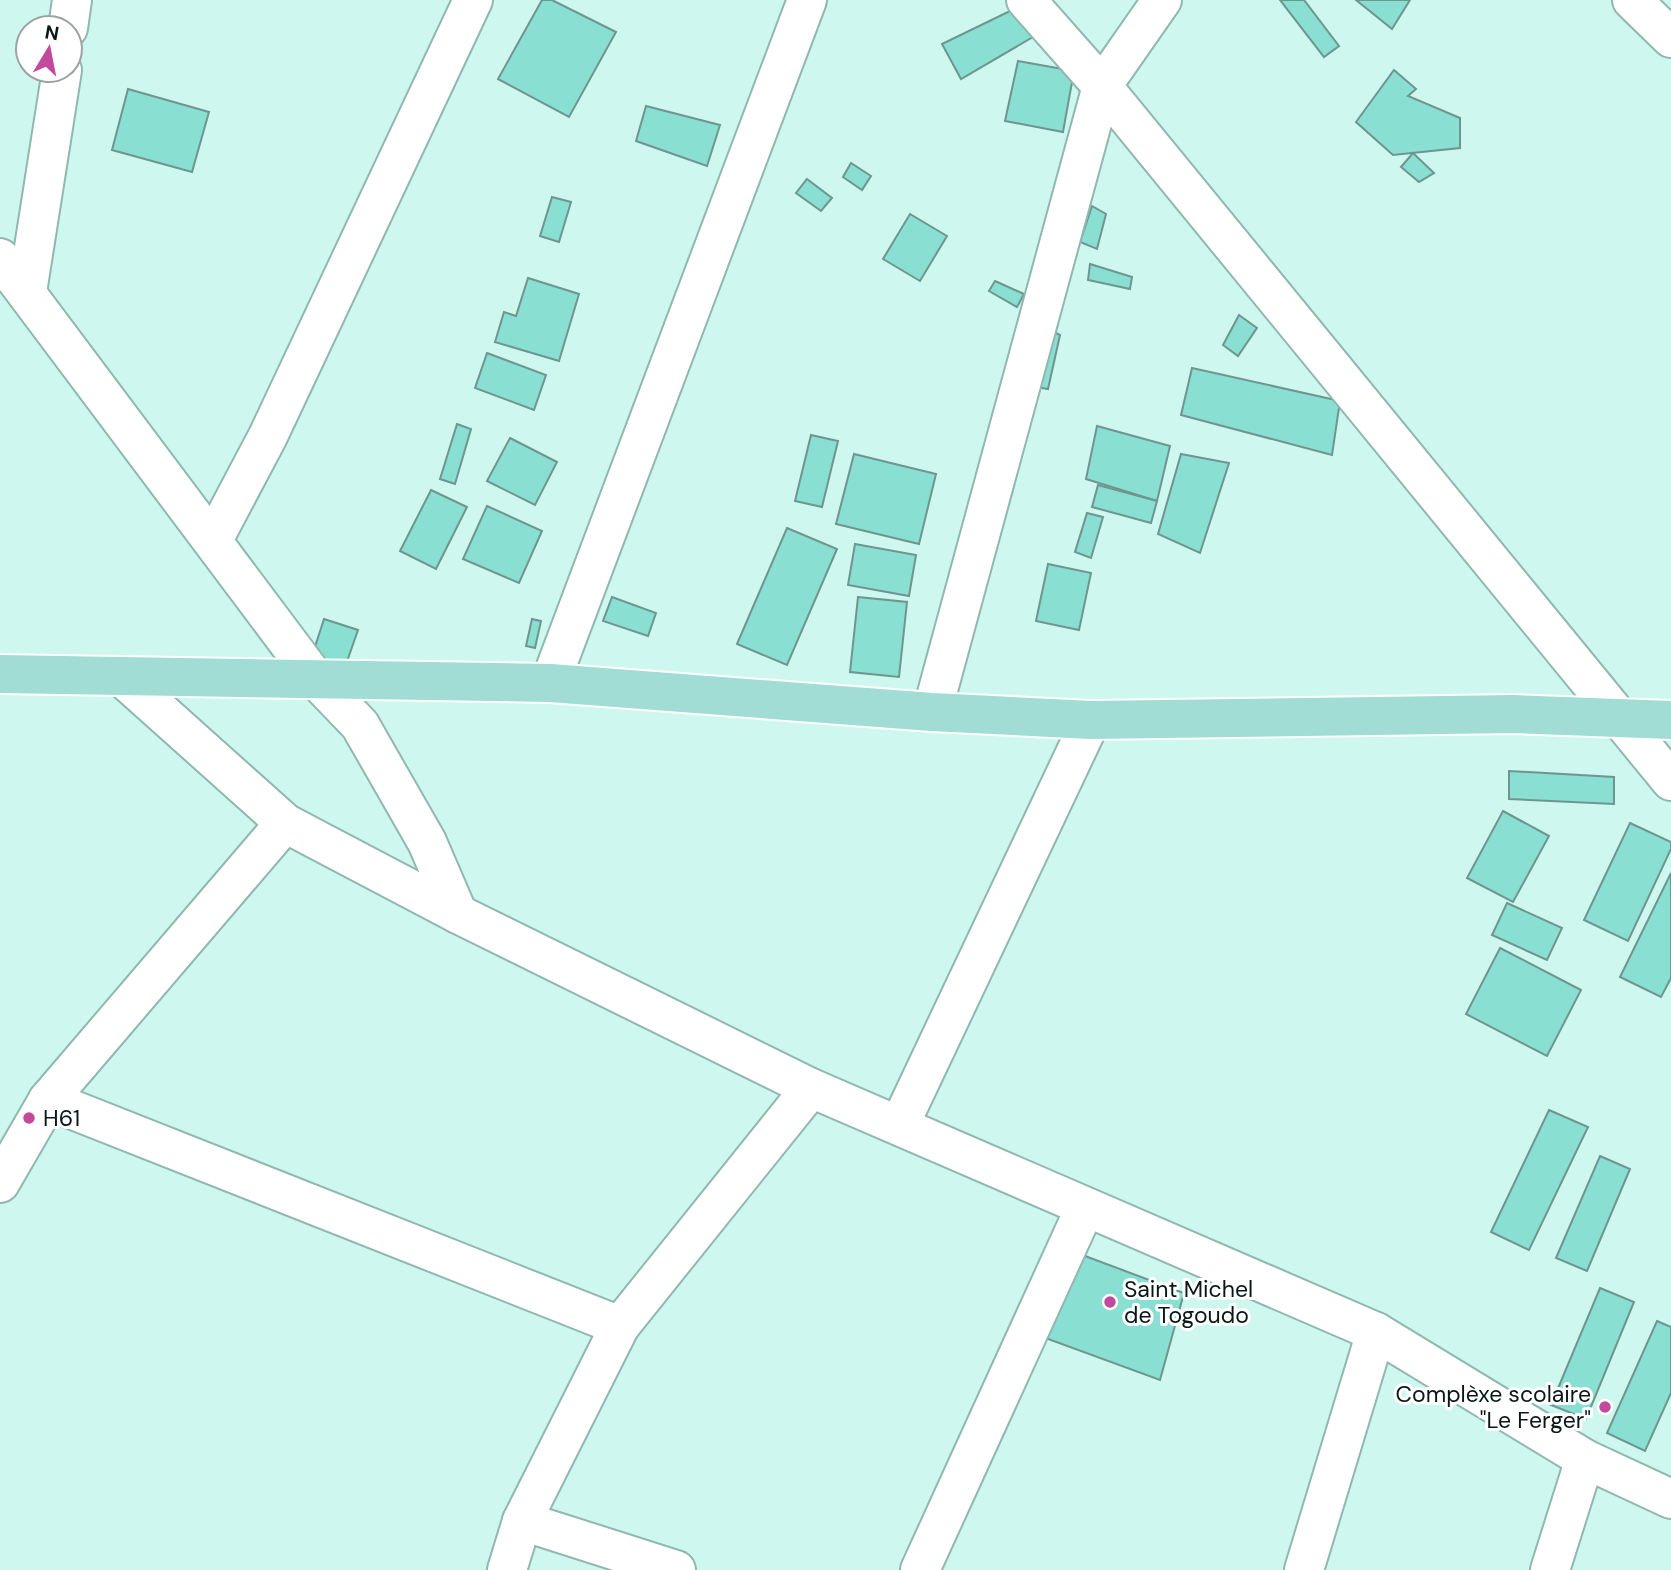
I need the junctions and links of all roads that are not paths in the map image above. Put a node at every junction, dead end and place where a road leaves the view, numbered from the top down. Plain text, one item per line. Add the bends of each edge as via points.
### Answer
1 (473, 0) edge
2 (807, 0) edge
3 (1026, 0) edge
4 (1162, 0) edge
5 (1632, 0) edge
6 (1671, 38) edge
7 (60, 84) edge
8 (1102, 86) junction
9 (0, 258) edge
10 (27, 292) junction
11 (213, 540) junction
12 (0, 674) edge
13 (122, 677) junction
14 (314, 677) junction
15 (550, 682) junction
16 (932, 712) junction
17 (1622, 717) junction
18 (1091, 720) junction
19 (1671, 720) edge
20 (1671, 781) edge
21 (285, 823) junction
22 (458, 914) junction
23 (811, 1088) junction
24 (48, 1100) junction
25 (900, 1124) junction
26 (0, 1182) edge
27 (1085, 1208) junction
28 (620, 1326) junction
29 (1376, 1332) junction
30 (1585, 1459) junction
31 (1671, 1499) edge
32 (522, 1521) junction
33 (507, 1570) edge
34 (676, 1570) edge
35 (920, 1570) edge
36 (1304, 1570) edge
37 (1550, 1570) edge

1 - 11 street via 268,436
2 - 15 street
3 - 8 street
4 - 8 street
5 - 6 street
7 - 10 street
8 - 16 street
8 - 17 street
9 - 10 street
10 - 11 street
11 - 14 street
12 - 13 main road
13 - 14 main road
13 - 21 street
14 - 15 main road
14 - 22 street via 360,725 427,842
15 - 16 main road
16 - 18 main road
17 - 18 main road via 1513,714
17 - 19 main road
17 - 20 street
18 - 25 street
21 - 22 street
21 - 24 street
22 - 23 street
23 - 25 street
23 - 28 street
24 - 26 street
24 - 28 street
25 - 27 street
27 - 29 street
27 - 35 street
28 - 32 street
29 - 30 street
29 - 36 street
30 - 31 street
30 - 37 street
32 - 33 street
32 - 34 street

